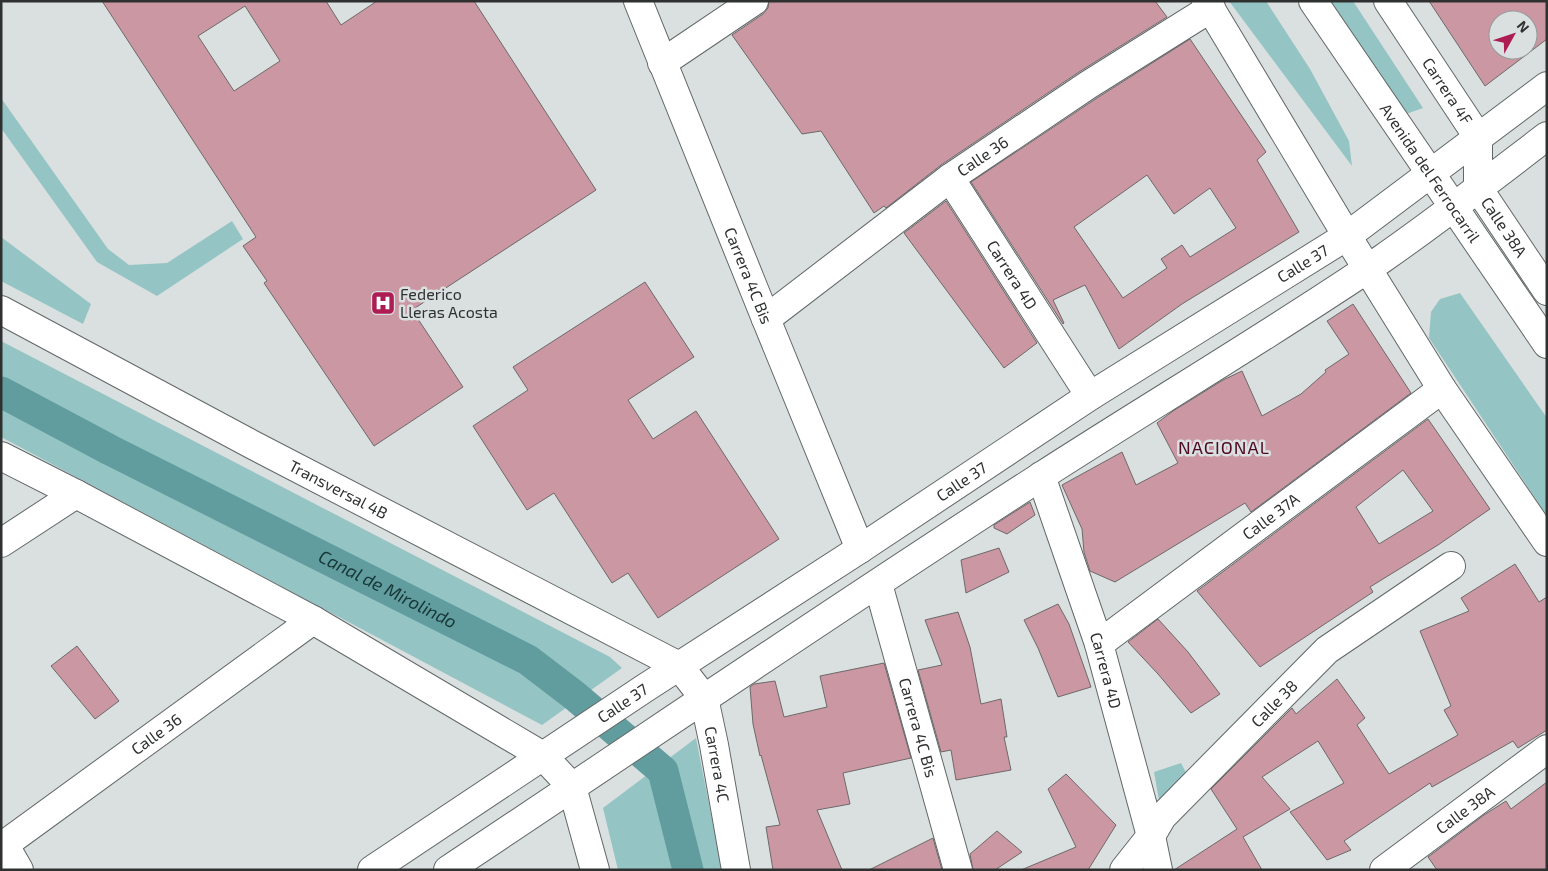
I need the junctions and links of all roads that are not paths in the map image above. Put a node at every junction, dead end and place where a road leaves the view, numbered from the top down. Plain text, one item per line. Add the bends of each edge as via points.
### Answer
1 (638, 1) edge
2 (754, 1) edge
3 (1313, 1) edge
4 (1388, 1) edge
5 (1209, 5) edge
6 (662, 62) junction
7 (1547, 86) edge
8 (1547, 136) edge
9 (1478, 137) junction
10 (1431, 174) junction
11 (950, 178) junction
12 (1478, 188) junction
13 (1454, 207) junction
14 (1347, 236) junction
15 (1367, 269) junction
16 (1547, 291) edge
17 (1, 310) edge
18 (766, 319) junction
19 (1547, 344) edge
20 (1442, 389) junction
21 (1090, 396) junction
22 (1, 456) edge
23 (1041, 476) junction
24 (76, 494) junction
25 (1547, 542) edge
26 (1, 543) edge
27 (860, 549) junction
28 (1451, 566) dead end
29 (878, 584) junction
30 (313, 620) junction
31 (1100, 644) junction
32 (679, 666) junction
33 (704, 698) junction
34 (1547, 749) edge
35 (551, 751) junction
36 (582, 781) junction
37 (1151, 836) junction
38 (3, 846) edge
39 (19, 870) edge
40 (372, 870) edge
41 (448, 870) edge
42 (595, 870) edge
43 (736, 870) edge
44 (958, 870) edge
45 (1124, 870) edge
46 (1158, 870) edge
47 (1384, 870) edge

1 - 6 street, Carrera 4C Bis
2 - 6 street
3 - 10 street, Avenida del Ferrocarril
4 - 9 street, Carrera 4F
5 - 11 street, Calle 36
5 - 14 street
6 - 18 street, Carrera 4C Bis
7 - 9 street, Calle 37
8 - 12 street
9 - 10 street, Calle 37
9 - 12 street, Carrera 4F
9 - 13 street
10 - 13 street, Avenida del Ferrocarril
10 - 14 street, Calle 37
11 - 18 street, Calle 36
11 - 21 street, Carrera 4D
12 - 13 street
12 - 16 street, Calle 38A
13 - 15 street
13 - 19 street, Avenida del Ferrocarril
14 - 15 street
14 - 21 street, Calle 37
15 - 20 street
15 - 23 street
17 - 32 street, Transversal 4B
18 - 27 street, Carrera 4C Bis
20 - 25 street
20 - 31 street, Calle 37A
21 - 27 street, Calle 37
22 - 24 street
23 - 29 street
23 - 31 street, Carrera 4D
24 - 26 street
24 - 30 street
27 - 32 street, Calle 37
28 - 37 street, Calle 38 via 1327,650 1162,817
29 - 33 street
29 - 44 street, Carrera 4C Bis
30 - 35 street
30 - 38 street, Calle 36
31 - 37 street, Carrera 4D
32 - 33 street, Carrera 4C
32 - 35 street, Calle 37
33 - 36 street
33 - 43 street, Carrera 4C
34 - 47 street, Calle 38A
35 - 36 street
35 - 40 street, Calle 37
36 - 41 street
36 - 42 street
37 - 45 street, Calle 38
37 - 46 street, Carrera 4D
38 - 39 street

